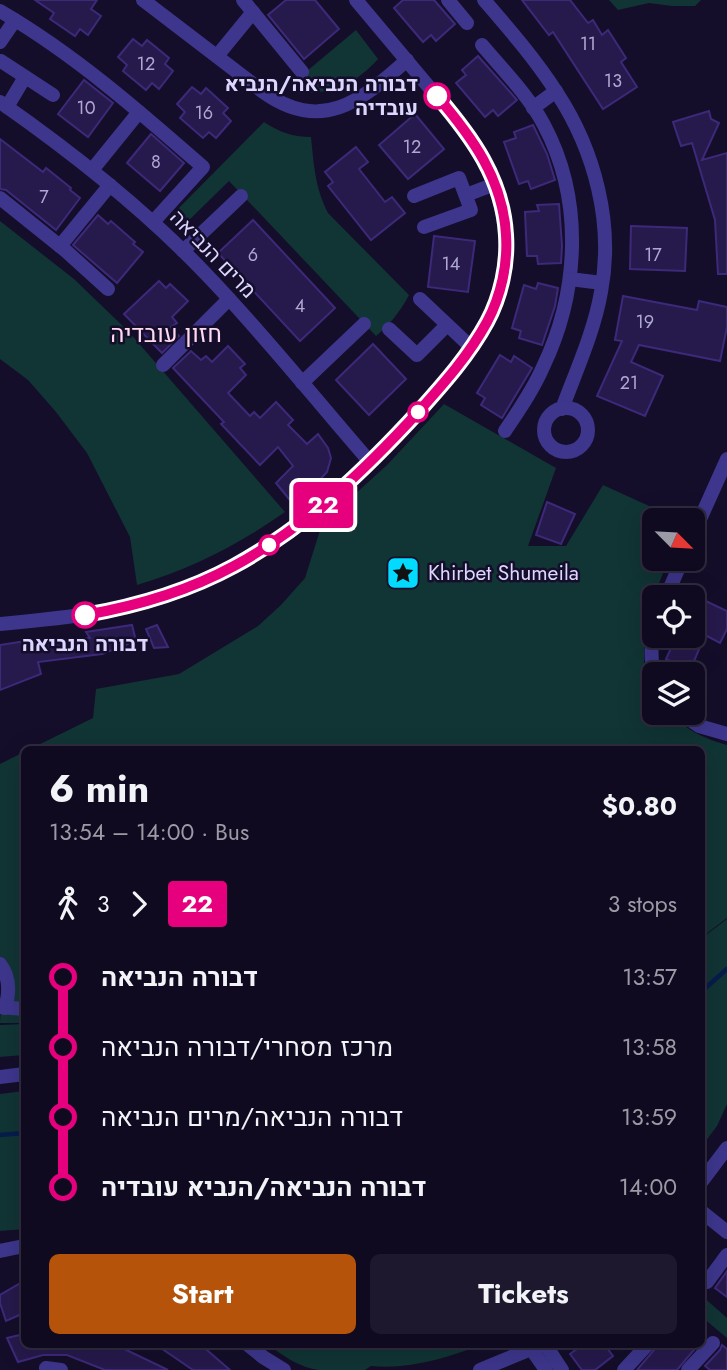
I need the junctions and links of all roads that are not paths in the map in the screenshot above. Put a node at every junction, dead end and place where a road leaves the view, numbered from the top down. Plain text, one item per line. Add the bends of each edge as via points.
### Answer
1 (143, 0) edge
2 (243, 0) edge
3 (356, 0) edge
4 (447, 0) edge
5 (484, 0) edge
6 (0, 12) edge
7 (253, 12) junction
8 (15, 20) junction
9 (467, 23) dead end
10 (0, 42) edge
11 (482, 45) dead end
12 (217, 56) junction
13 (407, 60) junction
14 (1, 61) edge
15 (302, 72) dead end
16 (25, 77) junction
17 (556, 91) junction
18 (53, 94) dead end
19 (3, 104) edge
20 (533, 108) junction
21 (139, 112) junction
22 (92, 170) junction
23 (495, 184) junction
24 (110, 185) junction
25 (466, 195) junction
26 (241, 196) dead end
27 (414, 196) dead end
28 (0, 198) edge
29 (153, 222) junction
30 (424, 227) dead end
31 (60, 246) junction
32 (183, 251) junction
33 (570, 279) junction
34 (602, 283) junction
35 (108, 289) dead end
36 (229, 299) junction
37 (420, 299) dead end
38 (364, 324) dead end
39 (447, 326) junction
40 (390, 329) dead end
41 (472, 348) junction
42 (163, 365) dead end
43 (302, 383) junction
44 (562, 409) dead end
45 (505, 431) dead end
46 (727, 459) edge
47 (369, 463) junction
48 (705, 508) edge
49 (0, 624) edge
50 (698, 725) edge
51 (727, 734) edge
52 (0, 964) edge
53 (2, 1007) edge
54 (21, 1009) edge
55 (21, 1074) edge
56 (0, 1076) edge
57 (727, 1147) edge
58 (705, 1177) edge
59 (705, 1214) edge
60 (727, 1232) edge
61 (21, 1247) edge
62 (0, 1251) edge
63 (727, 1255) edge
64 (707, 1282) dead end
65 (713, 1343) dead end
66 (252, 1348) edge
67 (535, 1348) edge
68 (540, 1348) edge
69 (542, 1348) edge
70 (639, 1348) edge
71 (284, 1370) edge
72 (480, 1370) edge
73 (546, 1370) edge
74 (562, 1370) edge
75 (624, 1370) edge
76 (688, 1370) edge

1 - 12 street
2 - 7 street
3 - 13 street
4 - 9 street
5 - 17 street
6 - 8 street
7 - 12 street
7 - 15 street
8 - 10 street
8 - 21 street
11 - 20 street
12 - 13 street via 278,103 310,112 355,101
13 - 23 street via 470,136
14 - 16 street
16 - 18 street
16 - 19 street
17 - 20 street
17 - 34 street via 589,155 598,187 604,221
19 - 22 street, מרים הנביאה
20 - 33 street via 558,156 568,189 573,224
21 - 22 street
21 - 29 street via 203,167
22 - 24 street, מרים הנביאה
23 - 25 street
23 - 41 street via 503,209 505,263 489,319
24 - 29 street, מרים הנביאה
24 - 31 street
25 - 27 street via 459,178
25 - 30 street via 471,210
26 - 32 street
28 - 31 street
29 - 32 street, מרים הנביאה
31 - 35 street
32 - 36 street, מרים הנביאה
33 - 34 street
33 - 45 street via 544,366
34 - 44 street via 592,329
36 - 42 street
36 - 43 street, מרים הנביאה
37 - 39 street
38 - 43 street
39 - 40 street via 417,355
39 - 41 street
41 - 47 street
43 - 47 street, מרים הנביאה
46 - 48 street
47 - 49 street via 295,527 202,582 113,610
50 - 51 street
52 - 53 street via 8,980 8,1000
53 - 54 street
55 - 56 street
57 - 58 street
59 - 60 street
61 - 62 street
63 - 64 street
65 - 76 street
66 - 71 street
67 - 72 street
68 - 73 street
69 - 74 street
70 - 75 street

